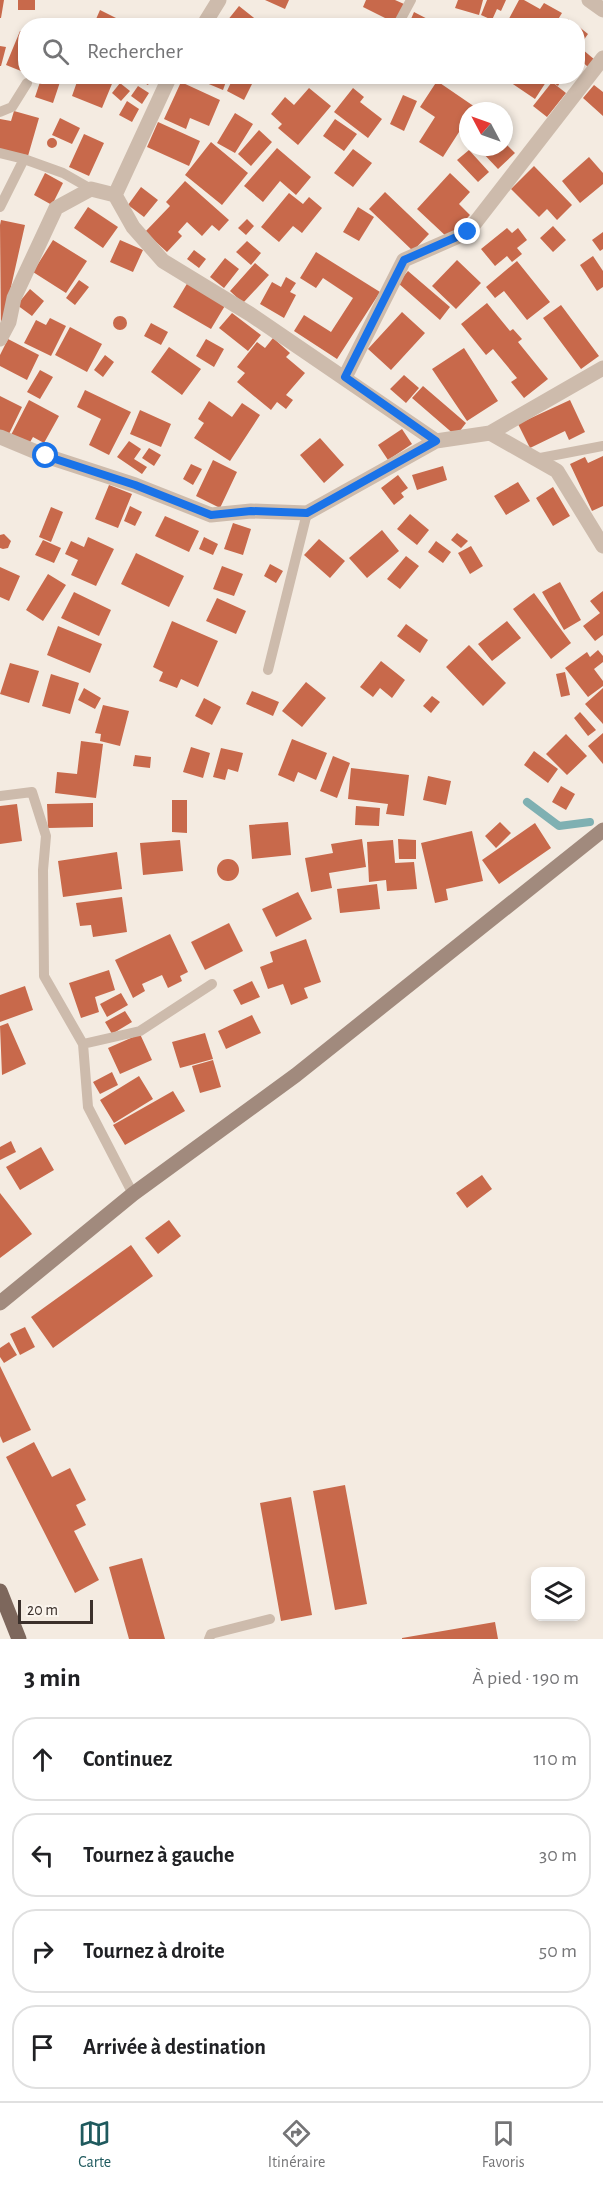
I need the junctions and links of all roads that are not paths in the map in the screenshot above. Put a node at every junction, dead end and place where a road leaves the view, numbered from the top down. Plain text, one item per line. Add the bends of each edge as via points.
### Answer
1 (219, 0) edge
2 (411, 0) edge
3 (589, 0) edge
4 (603, 10) edge
5 (207, 18) edge
6 (401, 18) edge
7 (603, 58) edge
8 (585, 81) edge
9 (26, 84) edge
10 (166, 84) edge
11 (583, 84) edge
12 (0, 112) edge
13 (0, 153) edge
14 (24, 159) junction
15 (91, 189) junction
16 (115, 195) junction
17 (0, 207) edge
18 (0, 339) edge
19 (603, 368) edge
20 (345, 377) junction
21 (490, 433) junction
22 (0, 437) edge
23 (436, 441) junction
24 (603, 446) edge
25 (535, 459) junction
26 (307, 513) junction
27 (603, 546) edge
28 (268, 670) dead end
29 (0, 796) edge
30 (603, 830) edge
31 (212, 984) dead end
32 (83, 1044) junction
33 (133, 1194) junction
34 (0, 1303) edge
35 (0, 1591) edge
36 (270, 1619) dead end
37 (20, 1639) edge
38 (209, 1639) edge

1 - 5 street
2 - 6 lane
3 - 4 street
7 - 8 street
9 - 12 lane via 12,108
10 - 16 street
11 - 20 street via 468,232 404,260
13 - 14 lane
14 - 15 lane via 63,173
14 - 17 lane
15 - 16 street
15 - 18 street via 56,208 14,298 9,322
16 - 20 street via 133,227 163,261
19 - 21 street
20 - 23 street
21 - 23 street
21 - 25 street
22 - 26 street via 211,515 251,511
23 - 26 street
24 - 25 lane
25 - 27 street via 557,471
26 - 28 lane
29 - 32 lane via 32,792 46,836 44,975
30 - 33 street via 296,1075
31 - 32 lane via 140,1031
32 - 33 lane via 88,1107
33 - 34 street
35 - 37 main road
36 - 38 lane via 211,1634

